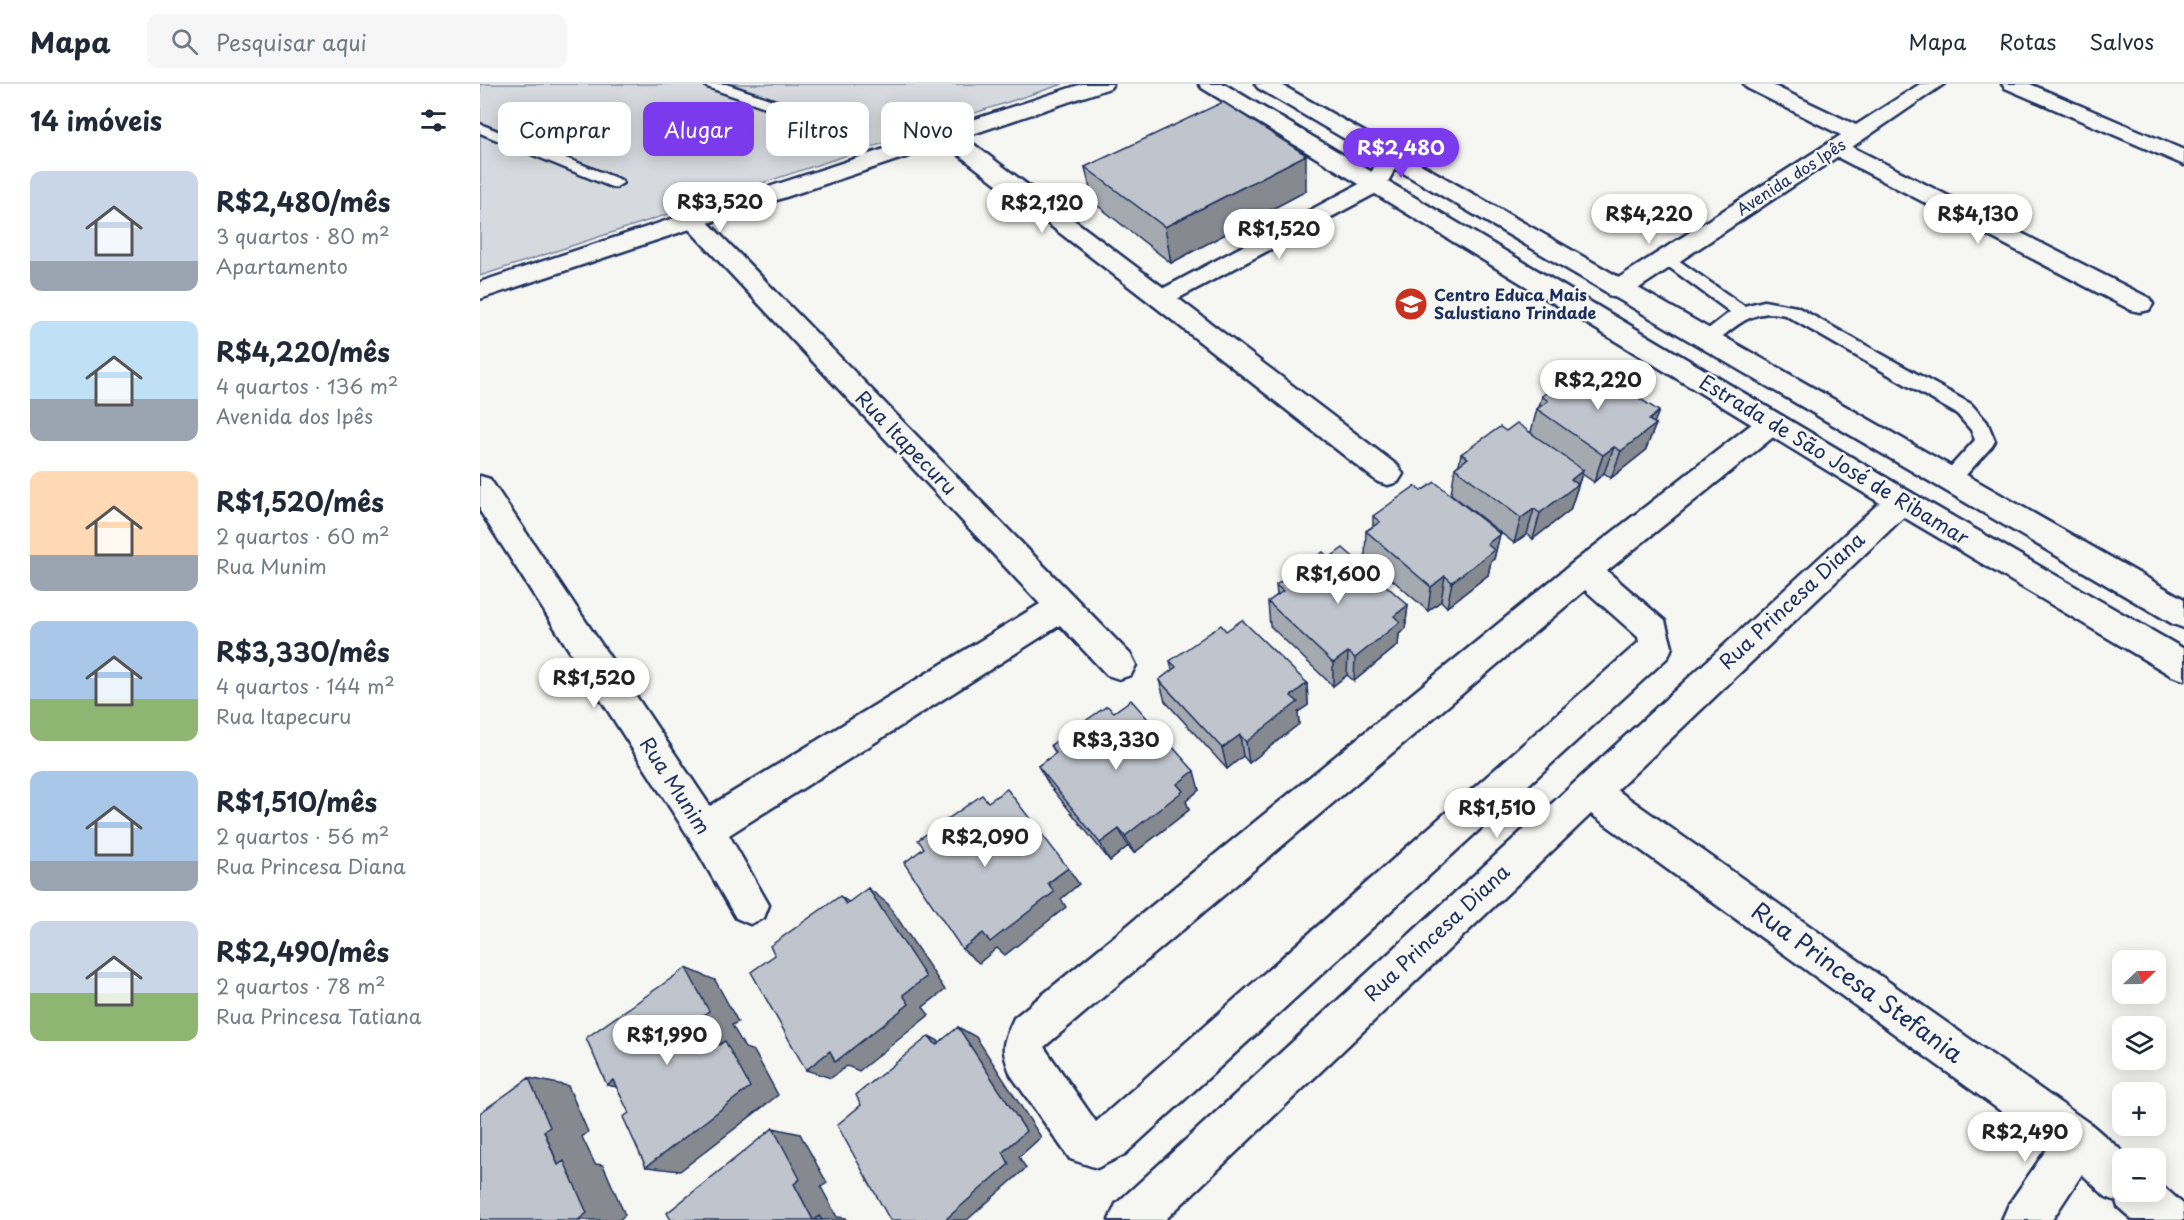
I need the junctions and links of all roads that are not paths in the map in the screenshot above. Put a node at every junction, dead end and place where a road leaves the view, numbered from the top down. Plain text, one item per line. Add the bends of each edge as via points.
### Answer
1 (712, 84) edge
2 (1103, 84) edge
3 (1209, 84) edge
4 (1264, 84) edge
5 (1754, 84) edge
6 (1934, 84) edge
7 (2012, 84) edge
8 (766, 103) edge
9 (974, 126) edge
10 (480, 128) edge
11 (1857, 134) junction
12 (1836, 148) junction
13 (884, 156) edge
14 (974, 156) edge
15 (1391, 156) junction
16 (2184, 158) edge
17 (615, 183) dead end
18 (1376, 184) junction
19 (693, 220) junction
20 (1668, 258) junction
21 (1618, 290) junction
22 (480, 291) edge
23 (1162, 299) junction
24 (2140, 304) dead end
25 (1743, 313) junction
26 (1705, 340) junction
27 (1772, 423) junction
28 (1388, 474) dead end
29 (1950, 480) junction
30 (480, 487) edge
31 (1901, 501) junction
32 (1585, 571) junction
33 (1063, 606) junction
34 (2184, 615) edge
35 (1119, 665) dead end
36 (2184, 666) edge
37 (1588, 790) junction
38 (705, 830) junction
39 (750, 905) dead end
40 (2078, 1141) junction
41 (2112, 1172) edge
42 (2147, 1202) edge
43 (1132, 1220) edge
44 (2025, 1220) edge
45 (2167, 1220) edge

1 - 8 lane
2 - 9 street
3 - 18 street, Estrada de São José de Ribamar
4 - 15 street, Estrada de São José de Ribamar
5 - 11 street
6 - 11 street, Avenida dos Ipês
7 - 16 street
10 - 17 lane
11 - 12 street, Avenida dos Ipês
12 - 20 street, Avenida dos Ipês
12 - 24 street
13 - 19 street
14 - 23 street
15 - 18 street
15 - 21 street, Estrada de São José de Ribamar
18 - 23 street
18 - 27 street, Estrada de São José de Ribamar
19 - 22 street
19 - 33 street, Rua Itapecuru
20 - 21 street, Avenida dos Ipês
20 - 25 lane
21 - 26 street, Estrada de São José de Ribamar
23 - 28 street
25 - 26 lane
25 - 29 lane via 1770,305 1791,311 1965,409 1980,427 1985,441
26 - 29 street, Estrada de São José de Ribamar
27 - 31 street, Estrada de São José de Ribamar
27 - 32 street
29 - 34 street, Estrada de São José de Ribamar
30 - 38 street, Rua Munim
31 - 36 street, Estrada de São José de Ribamar
31 - 37 street, Rua Princesa Diana
32 - 32 street via 1029,1033 1023,1046 1026,1060 1085,1144 1097,1146 1110,1139 1656,647 1653,631
33 - 35 street, Rua Itapecuru
33 - 38 street
37 - 40 street, Rua Princesa Stefania
37 - 43 street, Rua Princesa Diana
38 - 39 street, Rua Munim
40 - 41 street, Rua Princesa Stefania
40 - 44 street
42 - 45 street

